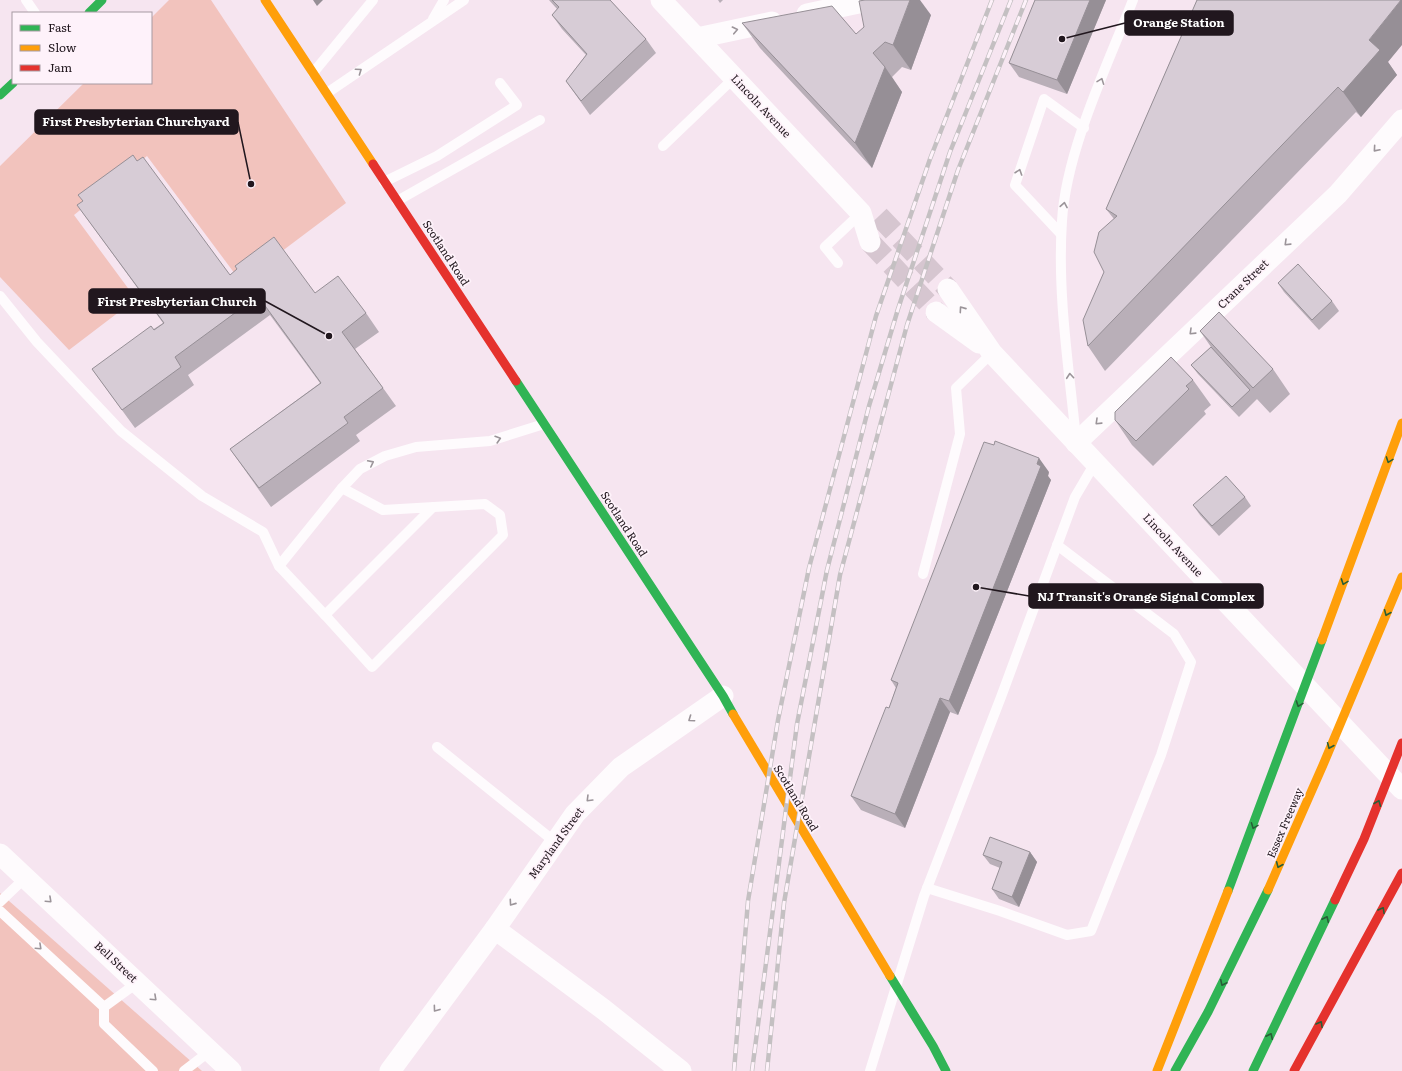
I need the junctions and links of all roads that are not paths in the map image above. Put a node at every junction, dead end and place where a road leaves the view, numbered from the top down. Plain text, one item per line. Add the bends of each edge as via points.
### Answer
1 (26, 0) edge
2 (102, 0) edge
3 (265, 0) edge
4 (373, 0) edge
5 (444, 0) edge
6 (464, 0) edge
7 (661, 0) edge
8 (873, 0) edge
9 (1133, 0) edge
10 (34, 12) edge
11 (90, 12) edge
12 (432, 20) junction
13 (697, 38) junction
14 (313, 73) junction
15 (734, 78) junction
16 (500, 83) dead end
17 (12, 84) edge
18 (327, 93) junction
19 (0, 95) edge
20 (540, 120) dead end
21 (1402, 120) edge
22 (1084, 128) junction
23 (663, 146) dead end
24 (384, 182) junction
25 (397, 201) junction
26 (870, 215) junction
27 (1061, 234) junction
28 (870, 242) tunnel mouth
29 (838, 263) dead end
30 (948, 289) tunnel mouth
31 (0, 296) edge
32 (936, 312) tunnel mouth
33 (992, 353) junction
34 (1402, 423) edge
35 (544, 424) junction
36 (1076, 443) junction
37 (1095, 463) junction
38 (342, 488) junction
39 (433, 507) junction
40 (1057, 545) junction
41 (279, 566) junction
42 (923, 574) dead end
43 (1402, 577) edge
44 (325, 615) junction
45 (723, 696) junction
46 (1402, 743) edge
47 (437, 747) dead end
48 (1402, 789) edge
49 (555, 842) junction
50 (0, 854) edge
51 (1402, 874) edge
52 (25, 878) junction
53 (927, 888) junction
54 (0, 902) edge
55 (0, 911) edge
56 (495, 929) junction
57 (137, 983) junction
58 (104, 1007) junction
59 (210, 1051) junction
60 (153, 1071) edge
61 (184, 1071) edge
62 (231, 1071) edge
63 (390, 1071) edge
64 (681, 1071) edge
65 (870, 1071) edge
66 (946, 1071) edge
67 (1157, 1071) edge
68 (1175, 1071) edge
69 (1253, 1071) edge
70 (1294, 1071) edge

1 - 10 lane
2 - 11 main road
3 - 14 main road, Scotland Road
4 - 14 lane
5 - 12 lane
6 - 12 lane
7 - 13 street, Lincoln Avenue
13 -> 8 street
22 -> 9 lane
18 -> 12 lane
13 - 15 street, Lincoln Avenue
14 - 18 main road, Scotland Road
15 - 23 lane
15 - 26 street, Lincoln Avenue
16 - 24 lane via 517,105 437,156
17 - 19 main road
18 - 24 main road, Scotland Road
20 - 25 lane
21 -> 36 street, Crane Street via 1338,194
27 -> 22 lane via 1070,173
27 -> 22 lane via 1015,185 1044,99
24 - 25 main road, Scotland Road
25 - 35 main road, Scotland Road
26 - 28 street, Lincoln Avenue
26 - 29 lane via 825,248
36 -> 27 lane via 1061,272
33 -> 30 street, Lincoln Avenue
31 - 41 lane via 37,342 121,431 202,496 263,532
32 - 33 street, Lincoln Avenue
33 - 36 street, Lincoln Avenue
33 - 42 lane via 956,388 960,434
34 -> 67 main road via 1255,822
38 -> 35 lane via 360,469 385,456 416,447 490,441
35 - 45 main road, Scotland Road
36 - 37 street, Lincoln Avenue
37 - 40 lane via 1075,497
37 - 48 street, Lincoln Avenue
38 - 39 lane via 383,510
38 - 41 lane
39 - 44 lane
39 - 44 lane via 485,504 500,515 503,535 372,667
40 - 53 lane
40 - 53 lane via 1174,634 1190,662 1161,755 1091,931 1067,935
41 - 44 lane
43 -> 68 main road, Essex Freeway via 1268,892 1204,1021
45 -> 49 street, Maryland Street via 621,767 575,814
45 - 66 main road, Scotland Road via 748,742
69 -> 46 main road via 1364,839
47 - 49 lane
49 -> 56 street, Maryland Street
50 - 52 street, Bell Street
70 -> 51 main road
52 - 54 lane
52 -> 57 street, Bell Street
53 - 65 lane
55 -> 58 lane
56 -> 63 street, Maryland Street
56 - 64 street
57 - 58 lane
57 -> 59 street, Bell Street
58 - 60 lane via 104,1024
59 - 61 lane
59 - 62 street, Bell Street

